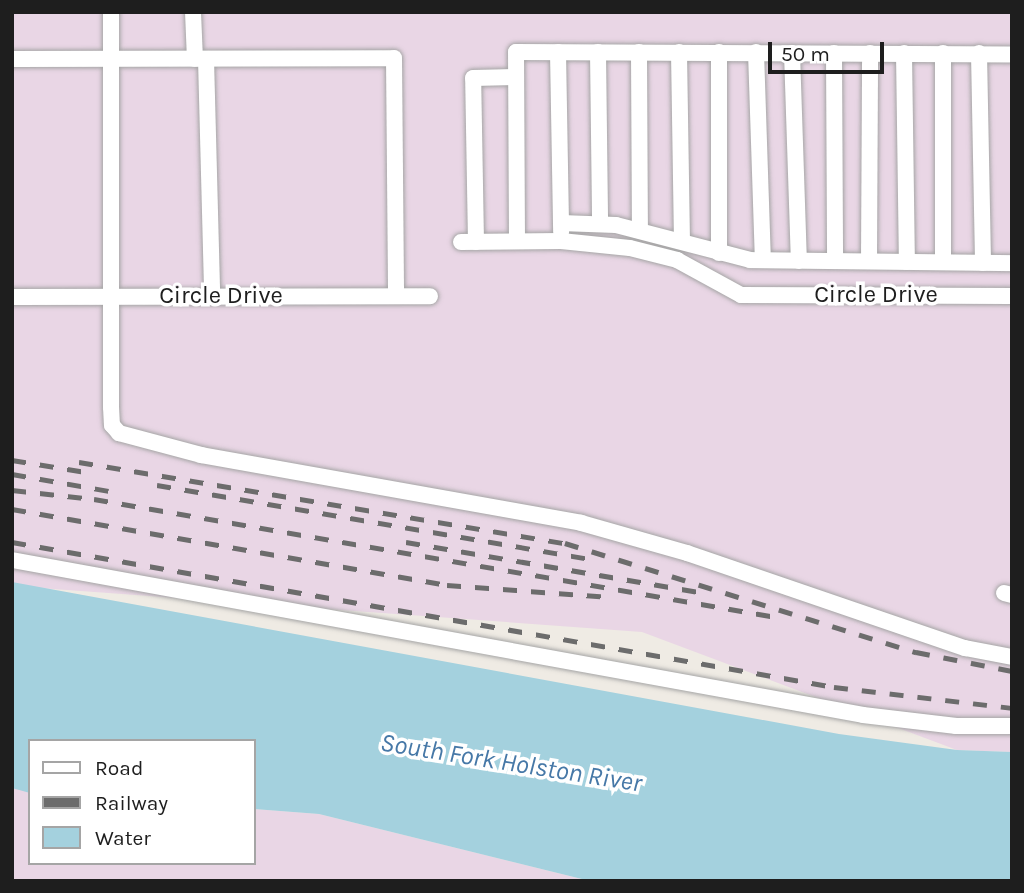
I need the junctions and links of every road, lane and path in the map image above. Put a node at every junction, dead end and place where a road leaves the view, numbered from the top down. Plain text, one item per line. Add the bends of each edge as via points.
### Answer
1 (111, 12) edge
2 (193, 12) edge
3 (558, 52) junction
4 (598, 52) junction
5 (639, 52) junction
6 (679, 52) junction
7 (719, 52) junction
8 (756, 52) junction
9 (792, 53) junction
10 (834, 53) junction
11 (870, 53) junction
12 (904, 53) junction
13 (943, 53) junction
14 (979, 53) junction
15 (1012, 55) edge
16 (110, 59) junction
17 (201, 59) junction
18 (12, 60) edge
19 (515, 77) junction
20 (561, 223) junction
21 (600, 224) junction
22 (639, 230) junction
23 (682, 240) junction
24 (561, 241) junction
25 (517, 242) junction
26 (719, 253) junction
27 (763, 260) junction
28 (799, 261) junction
29 (835, 261) junction
30 (869, 261) junction
31 (907, 262) junction
32 (943, 262) junction
33 (983, 263) junction
34 (1012, 263) edge
35 (112, 296) junction
36 (212, 296) junction
37 (396, 296) junction
38 (430, 296) dead end
39 (1012, 296) edge
40 (12, 297) edge
41 (12, 560) edge
42 (1012, 657) edge
43 (1012, 726) edge

1 - 16 lane
2 - 17 lane
3 - 4 lane
3 - 19 lane via 516,51
3 - 20 lane
4 - 5 lane
4 - 21 lane
5 - 6 lane
5 - 22 lane
6 - 7 lane
6 - 23 lane
7 - 8 lane
7 - 26 lane
8 - 9 lane
8 - 27 lane
9 - 10 lane
9 - 28 lane
10 - 11 lane
10 - 29 lane
11 - 12 lane
11 - 30 lane
12 - 13 lane
12 - 31 lane
13 - 14 lane
13 - 32 lane
14 - 15 lane
14 - 33 lane
16 - 17 lane
16 - 18 lane
16 - 35 lane
17 - 36 lane
17 - 37 lane via 394,58
19 - 25 lane
19 - 25 lane via 473,78 468,242
20 - 21 lane
20 - 24 lane
21 - 22 lane
22 - 23 lane
23 - 26 lane
24 - 25 lane
24 - 39 lane, Circle Drive via 630,248 677,260 741,295
26 - 27 lane
27 - 28 lane
28 - 29 lane
29 - 30 lane
30 - 31 lane
31 - 32 lane
32 - 33 lane
33 - 34 lane
35 - 36 lane, Circle Drive
35 - 40 lane, Circle Drive
35 - 42 lane via 111,407 112,425 119,433 201,455 581,523 687,553 965,648
36 - 37 lane, Circle Drive
37 - 38 lane, Circle Drive
41 - 43 lane via 863,715 956,726

